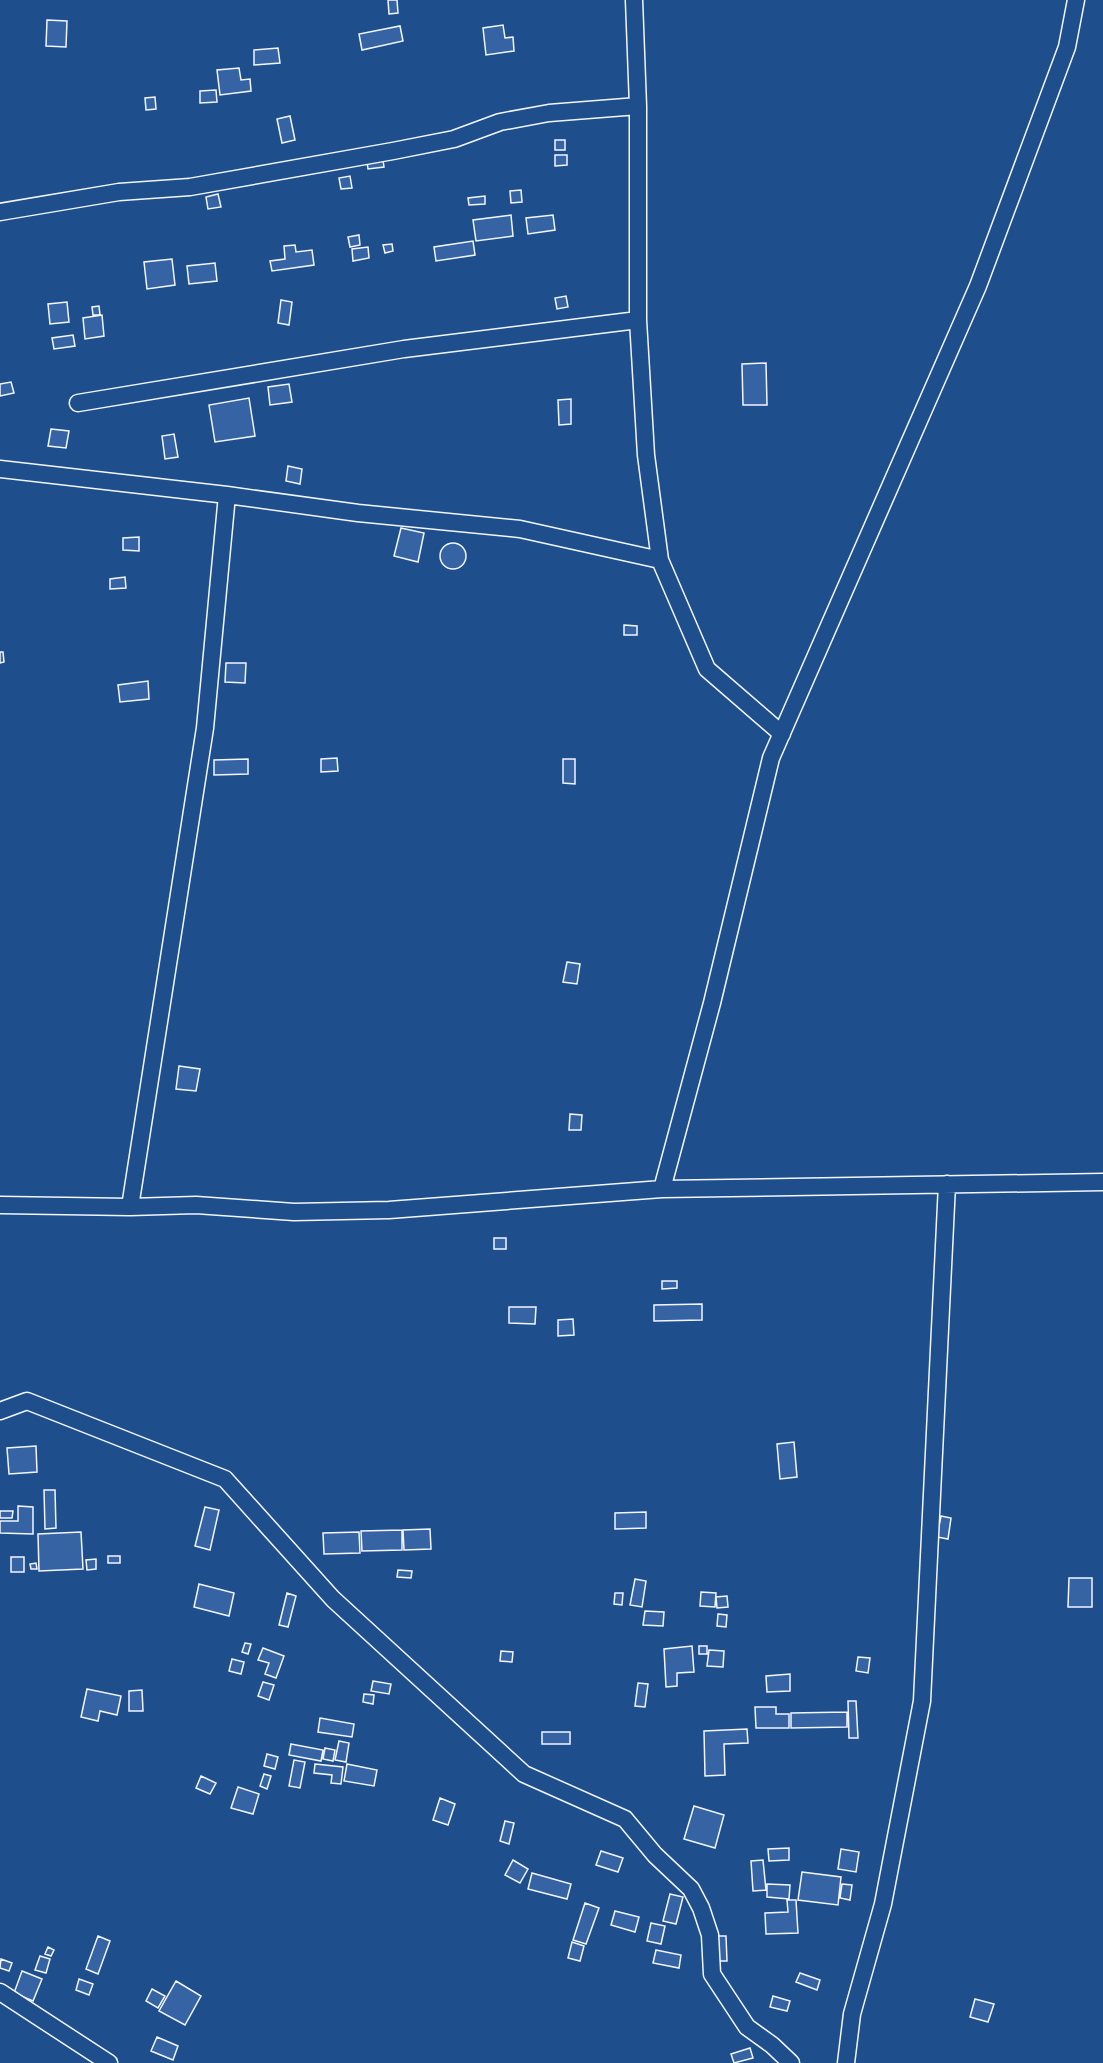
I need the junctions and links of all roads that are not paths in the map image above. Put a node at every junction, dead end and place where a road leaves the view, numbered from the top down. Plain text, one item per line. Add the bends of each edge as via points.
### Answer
1 (634, 0) edge
2 (1076, 0) edge
3 (638, 106) junction
4 (0, 212) edge
5 (638, 320) junction
6 (78, 403) dead end
7 (0, 469) edge
8 (227, 495) junction
9 (660, 560) junction
10 (782, 734) junction
11 (1103, 1182) edge
12 (946, 1184) junction
13 (662, 1189) junction
14 (0, 1205) edge
15 (130, 1207) junction
16 (0, 1411) edge
17 (0, 1992) edge
18 (109, 2063) edge
19 (791, 2063) edge
20 (846, 2063) edge

1 - 3 street
2 - 10 street via 1067,47 978,286
3 - 4 street via 549,113 393,151 190,187 119,192
3 - 5 street
5 - 6 street via 404,349
5 - 9 street via 646,455
7 - 8 street
8 - 9 street via 520,529
8 - 15 street via 206,728
9 - 10 street via 707,669
10 - 13 street via 771,758
11 - 12 street
12 - 13 street
12 - 20 street via 922,1701 883,1904 852,2014
13 - 15 street via 389,1210 294,1212 196,1205
14 - 15 street
16 - 19 street via 27,1401 225,1479 333,1599 524,1774 625,1819 655,1856 691,1889 710,1935 712,1974 747,2027
17 - 18 street

